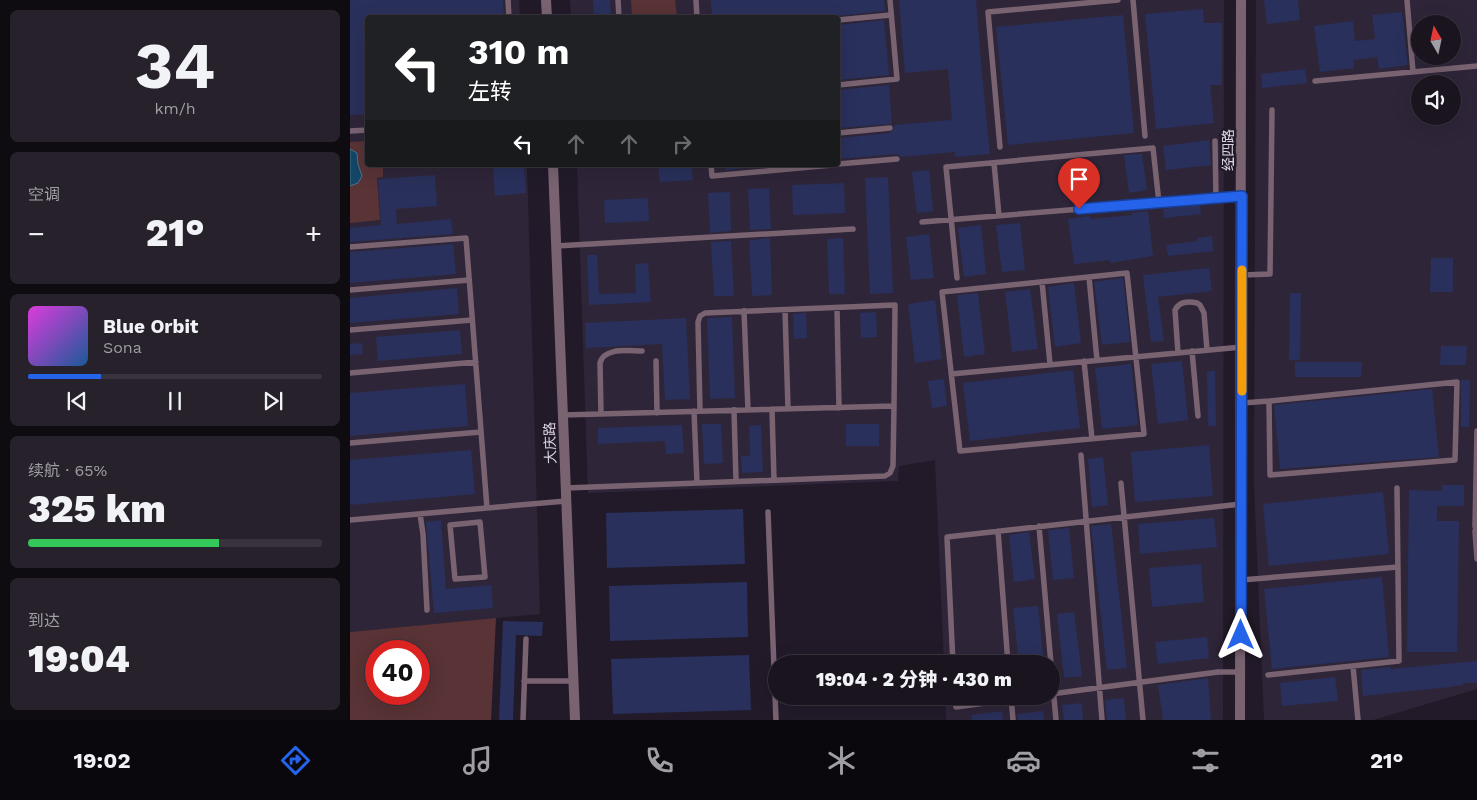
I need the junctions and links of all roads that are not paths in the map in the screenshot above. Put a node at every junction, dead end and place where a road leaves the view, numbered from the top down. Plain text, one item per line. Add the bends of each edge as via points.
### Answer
1 (508, 0) edge
2 (546, 0) edge
3 (618, 0) edge
4 (696, 0) edge
5 (890, 0) edge
6 (1118, 0) edge
7 (1133, 0) edge
8 (1241, 0) edge
9 (1407, 0) edge
10 (509, 15) edge
11 (547, 15) edge
12 (619, 15) edge
13 (697, 15) edge
14 (891, 15) junction
15 (840, 20) edge
16 (1477, 66) edge
17 (1413, 72) junction
18 (1315, 81) dead end
19 (840, 85) edge
20 (1272, 110) dead end
21 (890, 128) dead end
22 (365, 130) edge
23 (350, 131) edge
24 (840, 133) edge
25 (1145, 136) dead end
26 (1215, 141) dead end
27 (1000, 147) dead end
28 (897, 159) dead end
29 (994, 163) junction
30 (840, 164) edge
31 (553, 167) edge
32 (711, 167) edge
33 (810, 167) edge
34 (1242, 196) junction
35 (1216, 198) junction
36 (1158, 203) junction
37 (999, 216) junction
38 (951, 219) junction
39 (922, 222) dead end
40 (853, 230) dead end
41 (556, 246) junction
42 (350, 247) edge
43 (1242, 275) junction
44 (1089, 277) junction
45 (957, 278) dead end
46 (469, 280) junction
47 (1042, 282) junction
48 (350, 290) edge
49 (837, 308) junction
50 (785, 310) junction
51 (744, 312) junction
52 (472, 320) junction
53 (350, 330) edge
54 (1242, 347) junction
55 (642, 350) dead end
56 (1207, 350) junction
57 (1192, 351) junction
58 (1178, 353) junction
59 (1136, 356) junction
60 (1097, 360) junction
61 (656, 361) dead end
62 (1084, 361) junction
63 (476, 362) junction
64 (1050, 364) junction
65 (350, 373) edge
66 (951, 374) junction
67 (1269, 401) junction
68 (1242, 404) junction
69 (894, 406) junction
70 (839, 408) junction
71 (772, 409) junction
72 (788, 409) junction
73 (734, 410) junction
74 (748, 410) junction
75 (697, 411) junction
76 (657, 413) junction
77 (601, 414) junction
78 (563, 416) junction
79 (1198, 416) dead end
80 (1477, 431) edge
81 (482, 432) junction
82 (1092, 439) junction
83 (350, 443) edge
84 (1081, 455) dead end
85 (774, 480) junction
86 (736, 481) junction
87 (697, 483) junction
88 (1121, 483) dead end
89 (566, 488) junction
90 (1397, 488) dead end
91 (566, 501) junction
92 (1241, 504) junction
93 (488, 508) junction
94 (462, 510) junction
95 (768, 512) dead end
96 (420, 514) junction
97 (1124, 517) junction
98 (350, 520) edge
99 (1086, 521) junction
100 (464, 524) junction
101 (1039, 526) junction
102 (1475, 526) junction
103 (998, 531) junction
104 (1477, 533) edge
105 (1477, 559) edge
106 (1398, 568) junction
107 (1241, 580) junction
108 (427, 610) dead end
109 (526, 640) dead end
110 (954, 655) edge
111 (1007, 655) edge
112 (1050, 655) edge
113 (1353, 666) junction
114 (1241, 672) junction
115 (1268, 674) dead end
116 (524, 681) junction
117 (574, 681) junction
118 (1140, 683) junction
119 (1099, 688) junction
120 (1060, 693) edge
121 (956, 705) edge
122 (968, 705) edge
123 (1012, 705) edge
124 (1054, 705) edge
125 (523, 720) edge
126 (575, 720) edge
127 (776, 720) edge
128 (1013, 720) edge
129 (1056, 720) edge
130 (1102, 720) edge
131 (1143, 720) edge
132 (1240, 720) edge
133 (1358, 720) edge

1 - 10 lane
2 - 11 street
3 - 12 lane
4 - 13 lane
5 - 14 lane
6 - 27 lane via 988,12
7 - 25 lane
8 - 34 street, 经四路
9 - 17 lane
14 - 15 lane
14 - 19 lane via 897,79
16 - 17 lane
17 - 18 lane
20 - 43 lane via 1270,274
21 - 24 lane
22 - 23 lane
26 - 35 lane
28 - 30 lane
29 - 36 lane via 1153,148
29 - 37 lane
29 - 38 lane via 946,167
31 - 41 street, 大庆路
32 - 33 lane via 712,176
34 - 35 lane
34 - 43 street, 经四路
35 - 36 lane
36 - 37 lane
37 - 38 lane
38 - 39 lane
38 - 45 lane
40 - 41 lane
41 - 78 street, 大庆路
42 - 46 lane via 466,238
43 - 54 street, 经四路
44 - 47 lane
44 - 59 lane via 1127,273
44 - 60 lane
46 - 48 lane
46 - 52 lane
47 - 64 lane
47 - 66 lane via 942,292
49 - 50 lane
49 - 69 lane via 895,306
49 - 70 lane
50 - 51 lane
50 - 72 lane
51 - 74 lane
51 - 75 lane via 705,313 700,316
52 - 53 lane
52 - 63 lane
54 - 56 lane
54 - 68 street, 经四路
55 - 77 lane via 612,352 602,357
56 - 57 lane
56 - 58 lane via 1202,309 1197,303 1186,302 1175,310
57 - 58 lane
57 - 79 lane
58 - 59 lane
59 - 60 lane
59 - 82 lane via 1144,434
60 - 62 lane
61 - 76 lane
62 - 64 lane
62 - 82 lane
63 - 65 lane
63 - 81 lane
64 - 66 lane
66 - 82 lane via 960,451
67 - 67 lane via 1457,382 1455,460 1270,475
67 - 68 lane
68 - 92 street, 经四路
69 - 70 lane
69 - 85 lane via 893,466 890,473 885,476
70 - 72 lane
71 - 72 lane
71 - 74 lane
71 - 85 lane
73 - 74 lane
73 - 75 lane
73 - 86 lane
75 - 76 lane
75 - 87 lane
76 - 77 lane
77 - 78 lane
78 - 89 street, 大庆路
80 - 102 lane
81 - 83 lane
81 - 93 lane
84 - 99 lane
85 - 86 lane
86 - 87 lane
87 - 89 lane
88 - 97 lane
89 - 91 street, 大庆路
90 - 106 lane
91 - 93 lane
91 - 117 street, 大庆路
92 - 97 lane
92 - 107 street, 经四路
93 - 94 lane
94 - 96 lane
94 - 100 lane
95 - 127 lane
96 - 98 lane
96 - 108 lane
97 - 99 lane
97 - 118 lane
99 - 101 lane
99 - 119 lane
100 - 100 lane via 450,525 455,579 485,576 480,522
101 - 103 lane
101 - 112 lane
102 - 104 lane
102 - 105 lane
103 - 110 lane via 948,536
103 - 111 lane
106 - 107 lane
106 - 113 lane via 1399,661
107 - 114 street, 经四路
109 - 116 lane
113 - 115 lane
113 - 133 lane
114 - 118 lane
114 - 132 street, 经四路
116 - 117 lane
116 - 125 lane
117 - 126 street, 大庆路
118 - 119 lane
118 - 131 lane
119 - 120 lane
119 - 130 lane
121 - 122 lane
123 - 128 lane
124 - 129 lane

